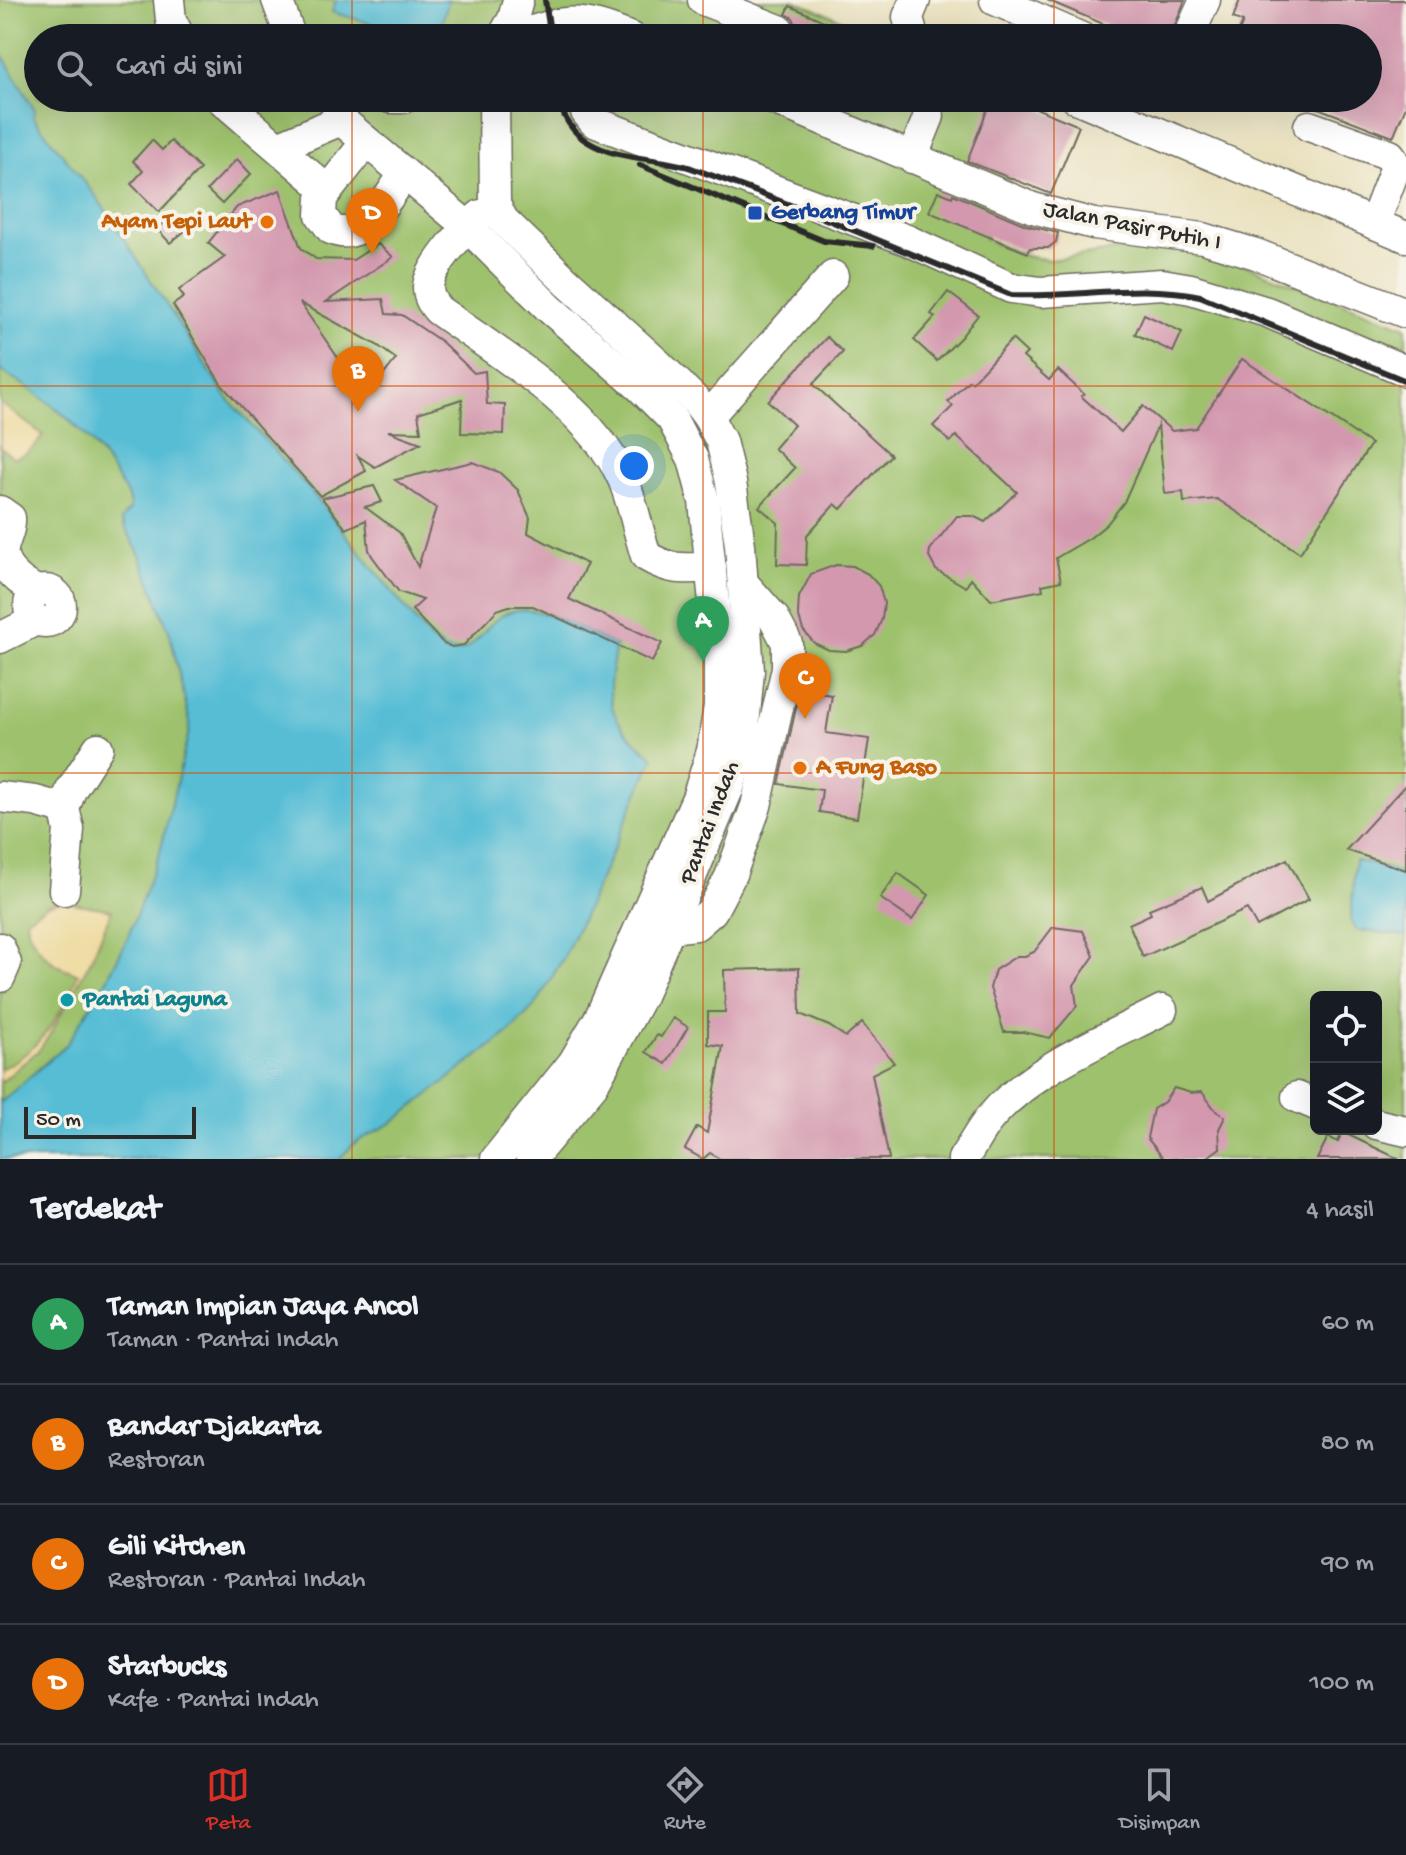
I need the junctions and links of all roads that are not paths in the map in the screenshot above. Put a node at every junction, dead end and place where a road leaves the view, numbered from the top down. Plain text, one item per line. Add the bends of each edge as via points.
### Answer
1 (169, 0) edge
2 (277, 0) edge
3 (518, 0) edge
4 (703, 0) edge
5 (915, 0) edge
6 (995, 0) edge
7 (1205, 0) edge
8 (173, 24) edge
9 (286, 24) edge
10 (510, 24) edge
11 (764, 24) edge
12 (910, 24) edge
13 (1050, 24) edge
14 (1194, 24) edge
15 (237, 112) edge
16 (333, 112) edge
17 (341, 112) edge
18 (494, 112) edge
19 (586, 112) edge
20 (804, 112) edge
21 (928, 112) edge
22 (1136, 112) edge
23 (1309, 126) dead end
24 (366, 142) junction
25 (278, 147) junction
26 (912, 158) junction
27 (404, 175) junction
28 (327, 190) junction
29 (495, 204) junction
30 (1374, 224) junction
31 (467, 226) junction
32 (1406, 237) edge
33 (833, 276) dead end
34 (1406, 313) edge
35 (1406, 371) edge
36 (708, 417) junction
37 (0, 511) edge
38 (711, 567) junction
39 (0, 638) edge
40 (98, 748) dead end
41 (0, 797) edge
42 (64, 809) junction
43 (64, 890) dead end
44 (0, 948) edge
45 (0, 977) edge
46 (1162, 1010) dead end
47 (1382, 1125) edge
48 (1406, 1131) edge
49 (496, 1159) edge
50 (531, 1159) edge
51 (963, 1159) edge

1 - 8 street
2 - 9 street
3 - 10 street
4 - 11 street
5 - 12 street
6 - 13 street
7 - 14 street
15 - 25 street
16 - 25 street
17 - 24 street, Pantai Indah
18 - 29 street
19 - 35 street via 594,122 907,240 1011,288 1041,292 1162,284 1191,289 1267,312
20 - 26 street, Jalan Pasir Putih I
21 - 26 street
22 - 30 street
23 - 30 street via 1394,160
24 - 27 street, Pantai Indah
24 - 28 street
25 - 28 street
26 - 34 street, Jalan Pasir Putih I via 1033,208 1203,238
27 - 28 street via 355,232 331,229 321,215
27 - 31 street, Pantai Indah
29 - 31 street
29 - 36 street, Pantai Indah via 503,220
30 - 32 street
31 - 38 street, Pantai Indah via 672,419 693,459
31 - 38 street via 434,271 428,285 430,300 532,376 596,435 622,479 646,556 677,570
33 - 36 street
36 - 50 street, Pantai Indah via 721,441 731,482 743,583 749,671 743,737 729,787 641,996 593,1085
37 - 39 street via 10,518 11,528 3,559 37,606
38 - 49 street, Pantai Indah via 719,706 697,798 600,1017 573,1063
40 - 42 street
41 - 42 street
42 - 43 street via 69,829
44 - 45 street via 6,963
46 - 51 street via 1024,1087 991,1117
47 - 48 street

